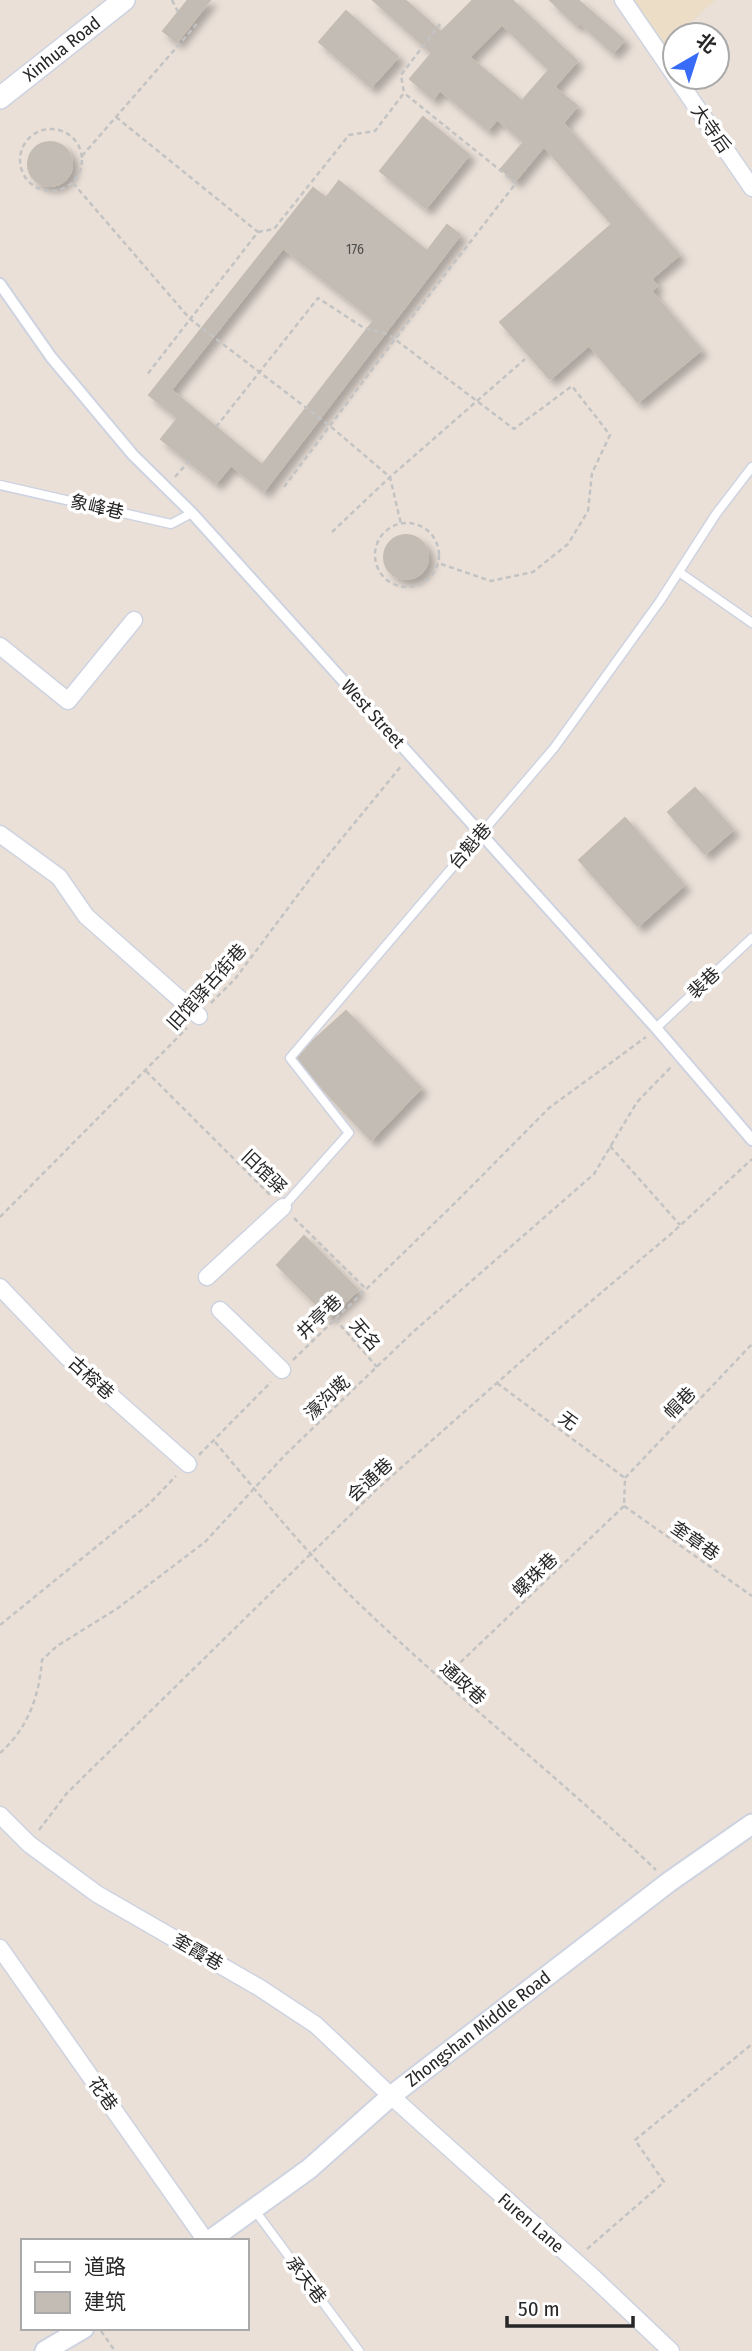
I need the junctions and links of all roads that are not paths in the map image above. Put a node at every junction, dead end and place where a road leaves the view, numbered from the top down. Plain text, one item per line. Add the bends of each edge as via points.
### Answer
1 (124, 0) edge
2 (623, 0) edge
3 (0, 98) edge
4 (752, 188) edge
5 (0, 284) edge
6 (752, 467) edge
7 (0, 485) edge
8 (192, 513) junction
9 (679, 572) junction
10 (134, 620) dead end
11 (752, 623) edge
12 (2, 651) edge
13 (481, 833) junction
14 (0, 834) edge
15 (752, 938) edge
16 (199, 1016) road end
17 (656, 1028) junction
18 (752, 1140) edge
19 (283, 1207) joint
20 (207, 1277) dead end
21 (0, 1287) edge
22 (219, 1310) dead end
23 (282, 1370) road end
24 (188, 1464) road end
25 (0, 1815) edge
26 (752, 1824) edge
27 (0, 1948) edge
28 (391, 2096) junction
29 (254, 2208) junction
30 (206, 2239) edge
31 (210, 2239) edge
32 (81, 2330) edge
33 (45, 2351) edge
34 (359, 2351) edge
35 (671, 2351) edge

1 - 3 main road, Xinhua Road
2 - 4 street, 大寺后
5 - 8 street, West Street via 51,357 133,455
6 - 9 lane, 台魁巷
7 - 8 lane, 象峰巷 via 171,524
8 - 13 street, West Street
9 - 11 lane
9 - 13 lane, 台魁巷 via 554,748
10 - 12 street via 68,701
13 - 17 street, West Street
13 - 19 lane, 台魁巷 via 290,1058 349,1133
14 - 16 street via 59,877 86,916
15 - 17 lane, 裴巷
17 - 18 street, West Street
19 - 20 street
21 - 24 street, 古榕巷 via 67,1357
22 - 23 street
25 - 28 street, 奎霞巷 via 29,1844 97,1894 316,2025
26 - 28 street, Zhongshan Middle Road via 669,1882
27 - 30 street, 花巷
28 - 29 street, Zhongshan Middle Road via 309,2169
28 - 35 street, Furen Lane
29 - 31 street, Zhongshan Middle Road
29 - 34 lane, 承天巷
32 - 33 street

